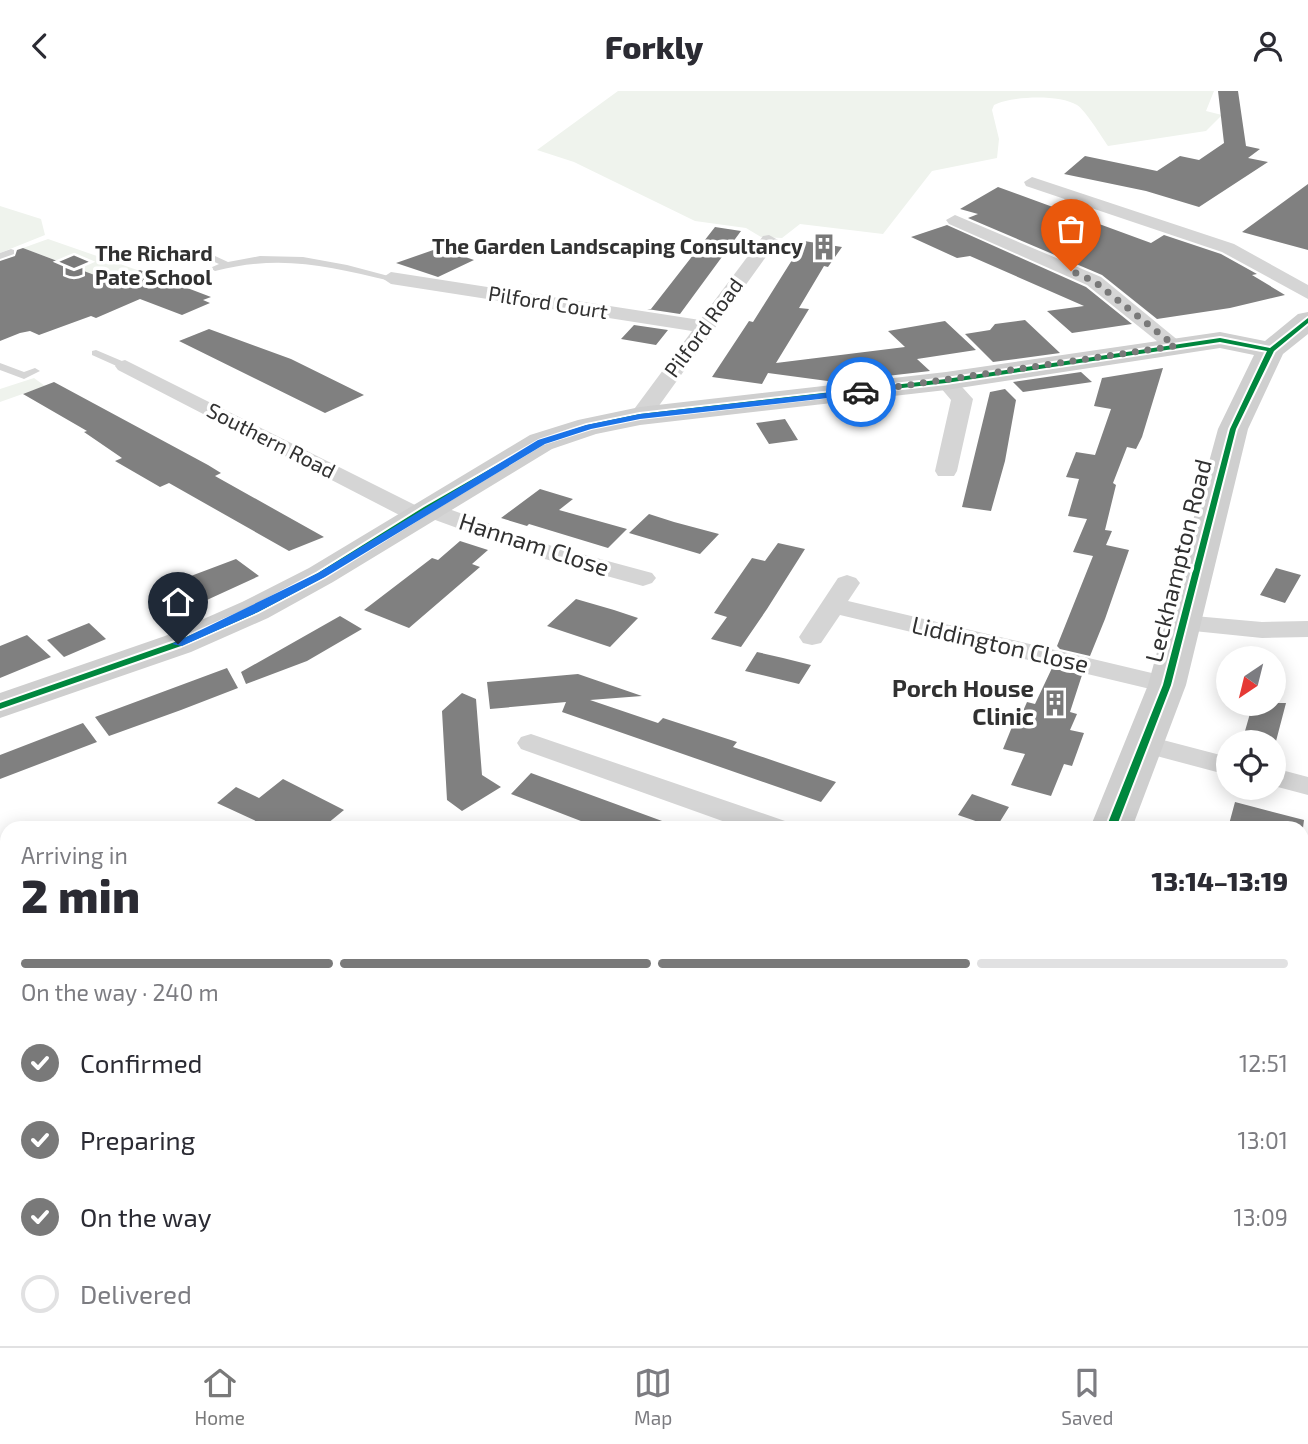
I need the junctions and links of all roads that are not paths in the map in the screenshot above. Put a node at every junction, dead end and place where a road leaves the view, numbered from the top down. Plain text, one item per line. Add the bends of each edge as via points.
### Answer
1 (1032, 182) dead end
2 (955, 220) dead end
3 (769, 240) dead end
4 (10, 252) dead end
5 (202, 253) dead end
6 (0, 256) edge
7 (226, 264) junction
8 (215, 268) dead end
9 (391, 278) joint
10 (1308, 293) edge
11 (1308, 318) edge
12 (705, 327) junction
13 (1220, 340) junction
14 (1175, 346) junction
15 (1271, 350) junction
16 (96, 353) dead end
17 (0, 366) edge
18 (125, 366) joint
19 (35, 371) dead end
20 (946, 381) junction
21 (640, 416) junction
22 (946, 471) dead end
23 (422, 512) junction
24 (643, 578) dead end
25 (1184, 623) junction
26 (1308, 629) edge
27 (812, 637) dead end
28 (1167, 685) junction
29 (0, 706) edge
30 (531, 743) dead end
31 (1144, 744) junction
32 (1216, 763) edge
33 (1286, 781) edge
34 (1308, 786) edge
35 (754, 821) edge
36 (1114, 821) edge

1 - 10 street via 1228,248
2 - 14 street via 1094,281
3 - 12 street, Pilford Road
4 - 6 lane
5 - 7 lane
7 - 8 lane
7 - 9 lane via 308,259
9 - 12 street, Pilford Court
11 - 13 street via 1285,320
11 - 15 street, Leckhampton Road
12 - 21 street, Pilford Road
13 - 14 street
13 - 15 street
14 - 20 street
15 - 25 street, Leckhampton Road via 1233,429
16 - 18 lane
17 - 19 lane via 24,376
18 - 23 street, Southern Road
20 - 21 street
20 - 22 street via 962,399
21 - 23 street via 541,442
23 - 24 street, Hannam Close
23 - 29 street via 321,575 217,627
25 - 26 street via 1262,631
25 - 28 street, Leckhampton Road
27 - 28 street, Liddington Close via 840,594
28 - 31 street, Leckhampton Road
30 - 35 street
31 - 32 street
31 - 36 street, Leckhampton Road
33 - 34 street

